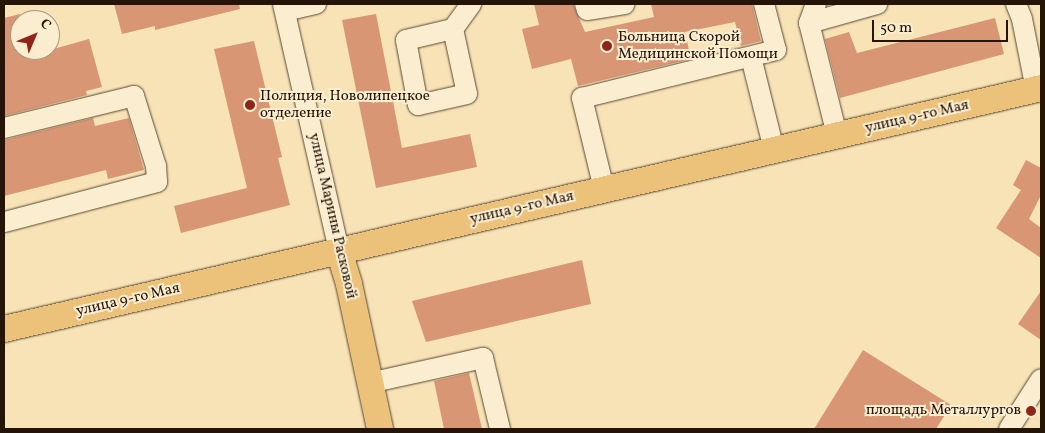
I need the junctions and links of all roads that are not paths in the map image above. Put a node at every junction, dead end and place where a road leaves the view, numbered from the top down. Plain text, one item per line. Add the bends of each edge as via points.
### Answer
1 (316, 4) edge
2 (471, 4) edge
3 (585, 4) edge
4 (625, 4) edge
5 (764, 4) edge
6 (816, 4) edge
7 (877, 4) edge
8 (1016, 4) edge
9 (284, 8) edge
10 (809, 23) junction
11 (453, 29) dead end
12 (751, 57) junction
13 (1039, 89) edge
14 (4, 128) edge
15 (838, 135) junction
16 (774, 150) junction
17 (604, 189) junction
18 (4, 222) edge
19 (339, 251) junction
20 (4, 329) edge
21 (1041, 378) edge
22 (369, 383) junction
23 (380, 429) edge
24 (500, 429) edge
25 (1009, 429) edge

1 - 9 street
2 - 11 street
3 - 4 street via 587,10
5 - 12 street via 776,50
6 - 10 street
7 - 10 street
8 - 13 street
9 - 19 street, улица Марины Расковой
10 - 15 street
12 - 16 street
12 - 17 street via 582,98
13 - 15 main road, улица 9-го Мая
14 - 18 street via 134,96 156,166 157,182
15 - 16 main road, улица 9-го Мая
16 - 17 main road, улица 9-го Мая
17 - 19 main road, улица 9-го Мая
19 - 20 main road, улица 9-го Мая
19 - 22 main road, улица Марины Расковой
21 - 25 street
22 - 23 main road, улица Марины Расковой
22 - 24 street via 484,358

